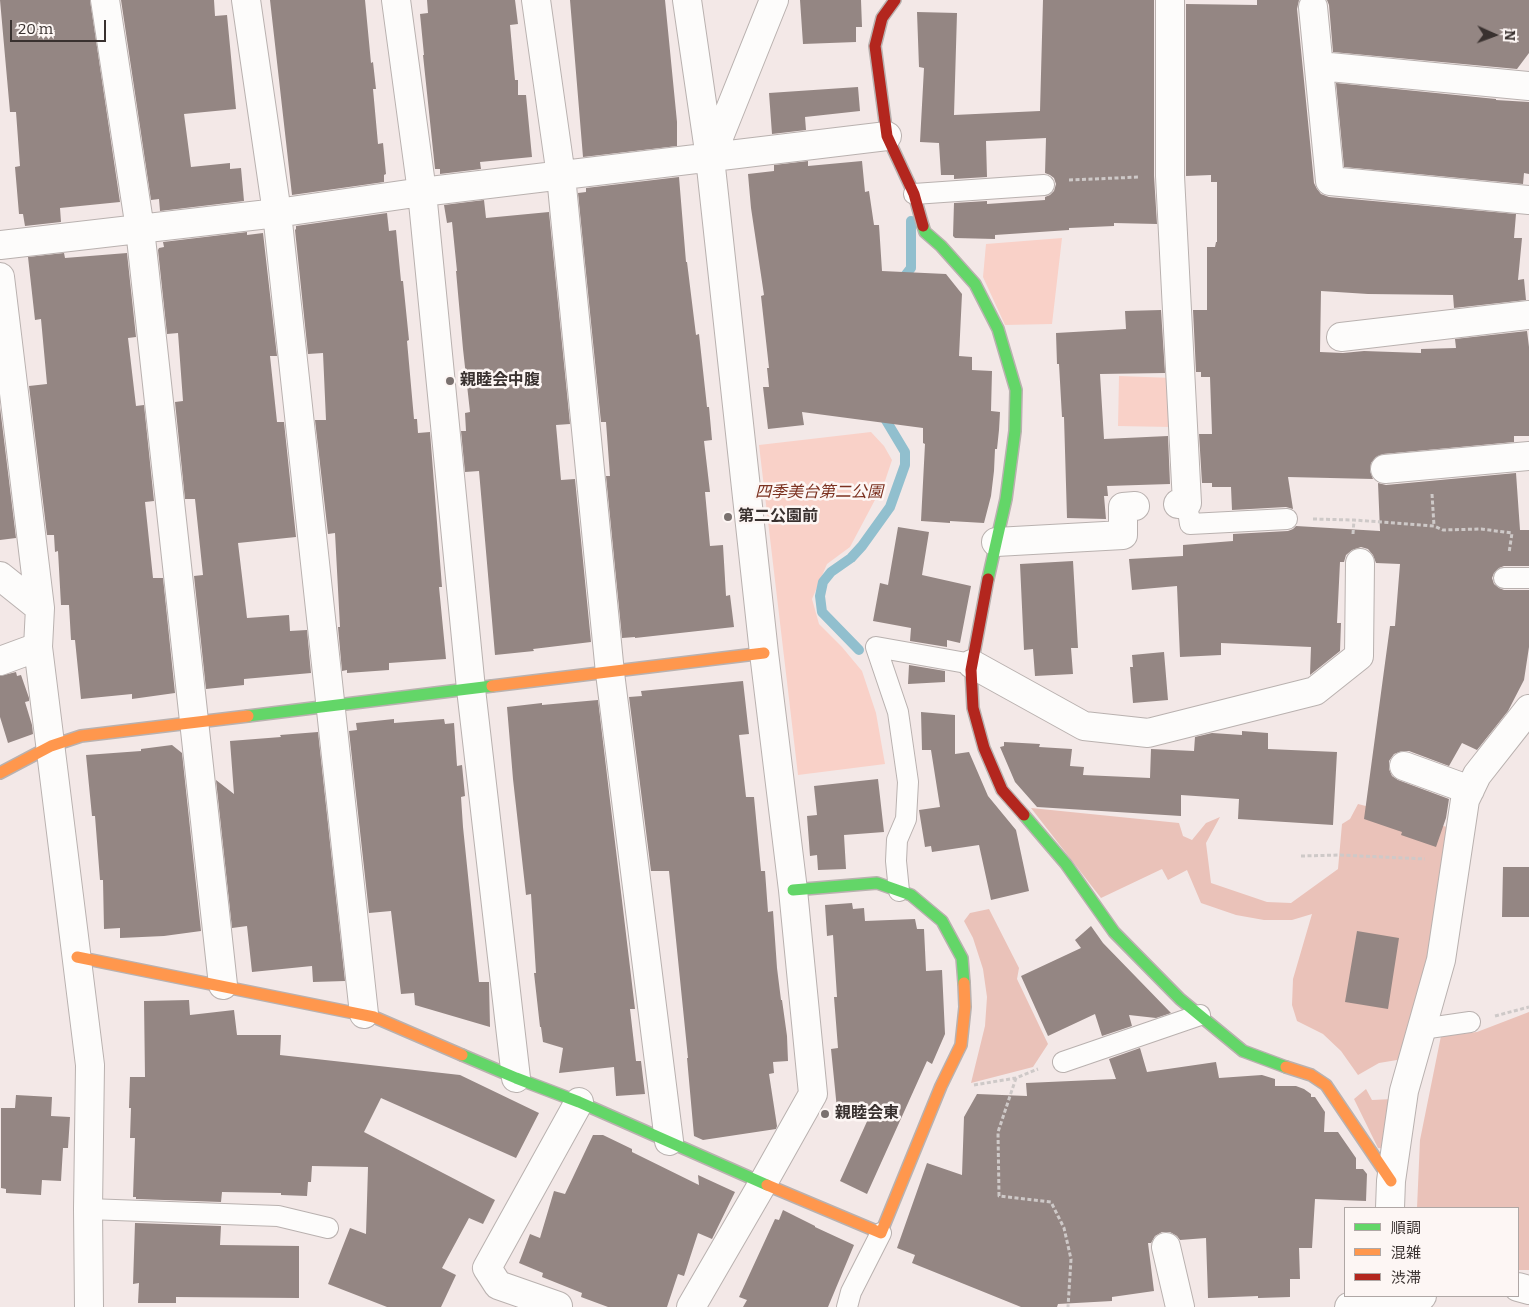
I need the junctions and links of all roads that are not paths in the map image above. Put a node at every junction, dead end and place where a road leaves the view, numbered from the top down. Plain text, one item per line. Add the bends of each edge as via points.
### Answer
1 (105, 0) edge
2 (246, 0) edge
3 (396, 0) edge
4 (536, 0) edge
5 (687, 0) edge
6 (774, 0) edge
7 (895, 0) edge
8 (1170, 0) edge
9 (1313, 7) dead end
10 (1319, 66) junction
11 (1529, 86) edge
12 (887, 136) junction
13 (710, 158) junction
14 (561, 176) junction
15 (1044, 185) road end
16 (422, 192) junction
17 (914, 194) junction
18 (1529, 200) edge
19 (277, 213) junction
20 (140, 229) junction
21 (0, 244) edge
22 (0, 277) edge
23 (1529, 315) edge
24 (1341, 337) dead end
25 (1529, 456) edge
26 (1385, 469) dead end
27 (1182, 503) joint
28 (1135, 506) dead end
29 (1287, 519) road end
30 (996, 542) junction
31 (1360, 563) dead end
32 (0, 576) edge
33 (1504, 578) road end
34 (1529, 578) edge
35 (40, 608) junction
36 (38, 647) junction
37 (764, 653) junction
38 (0, 661) edge
39 (972, 664) junction
40 (610, 672) junction
41 (471, 689) junction
42 (330, 706) junction
43 (1529, 709) edge
44 (193, 723) junction
45 (51, 746) junction
46 (1404, 766) dead end
47 (0, 773) edge
48 (1470, 790) junction
49 (794, 890) junction
50 (899, 891) junction
51 (77, 957) junction
52 (223, 985) junction
53 (364, 1014) junction
54 (1200, 1015) junction
55 (1470, 1022) road end
56 (1422, 1029) junction
57 (1063, 1062) road end
58 (516, 1078) junction
59 (579, 1102) junction
60 (669, 1141) junction
61 (1391, 1181) junction
62 (763, 1184) junction
63 (1390, 1207) edge
64 (88, 1209) junction
65 (328, 1228) dead end
66 (881, 1233) junction
67 (1166, 1248) dead end
68 (1416, 1297) edge
69 (1388, 1302) edge
70 (558, 1306) edge
71 (89, 1307) edge
72 (691, 1307) edge
73 (847, 1307) edge
74 (1180, 1307) edge
75 (1349, 1307) edge

1 - 20 street
2 - 19 street
3 - 16 street
4 - 14 street
5 - 13 street
6 - 13 street
7 - 12 street via 882,18 875,46
8 - 27 street via 1170,176
9 - 10 street
10 - 11 street
10 - 18 street via 1330,181
12 - 13 street
12 - 17 street
13 - 14 street
13 - 37 street
14 - 16 street
14 - 40 street
15 - 17 lane
16 - 19 street
16 - 41 street
17 - 30 street via 925,232 975,284 987,307 998,330 1016,390 1015,431 1006,499
19 - 20 street
19 - 42 street
20 - 21 street
20 - 44 street
22 - 35 street
23 - 24 street
25 - 26 street
27 - 29 lane via 1190,524
28 - 30 street via 1123,507 1124,534
30 - 39 street
31 - 39 street via 1359,656 1315,691 1148,733 1084,726
32 - 35 street
33 - 34 lane
35 - 36 street
36 - 38 street
36 - 45 street
37 - 40 street
37 - 49 street
39 - 50 lane via 876,647 898,712 908,782 906,819 897,840
39 - 54 street via 973,708 984,748 1002,790 1066,864 1114,932
40 - 41 street
40 - 60 street
41 - 42 street
41 - 58 street
42 - 44 street
42 - 53 street
43 - 48 street via 1477,775
44 - 45 street via 81,736
44 - 52 street
45 - 47 street
45 - 51 street
46 - 48 street
48 - 56 street via 1465,800 1441,960
49 - 50 street via 877,883
49 - 62 street via 813,1094
50 - 66 street via 911,895 942,921 962,958 964,1007 960,1045
51 - 52 street
51 - 64 street via 90,1065
52 - 53 street
53 - 58 street
54 - 57 lane
54 - 61 street via 1242,1051 1311,1075 1326,1085
55 - 56 lane
56 - 61 street via 1404,1091
58 - 59 street
59 - 60 street
59 - 70 street via 487,1268 498,1286
60 - 62 street
61 - 63 street
62 - 66 street
62 - 72 street
64 - 65 lane via 278,1216
64 - 71 street
66 - 73 lane via 851,1292
67 - 74 street
68 - 69 street
69 - 75 street

